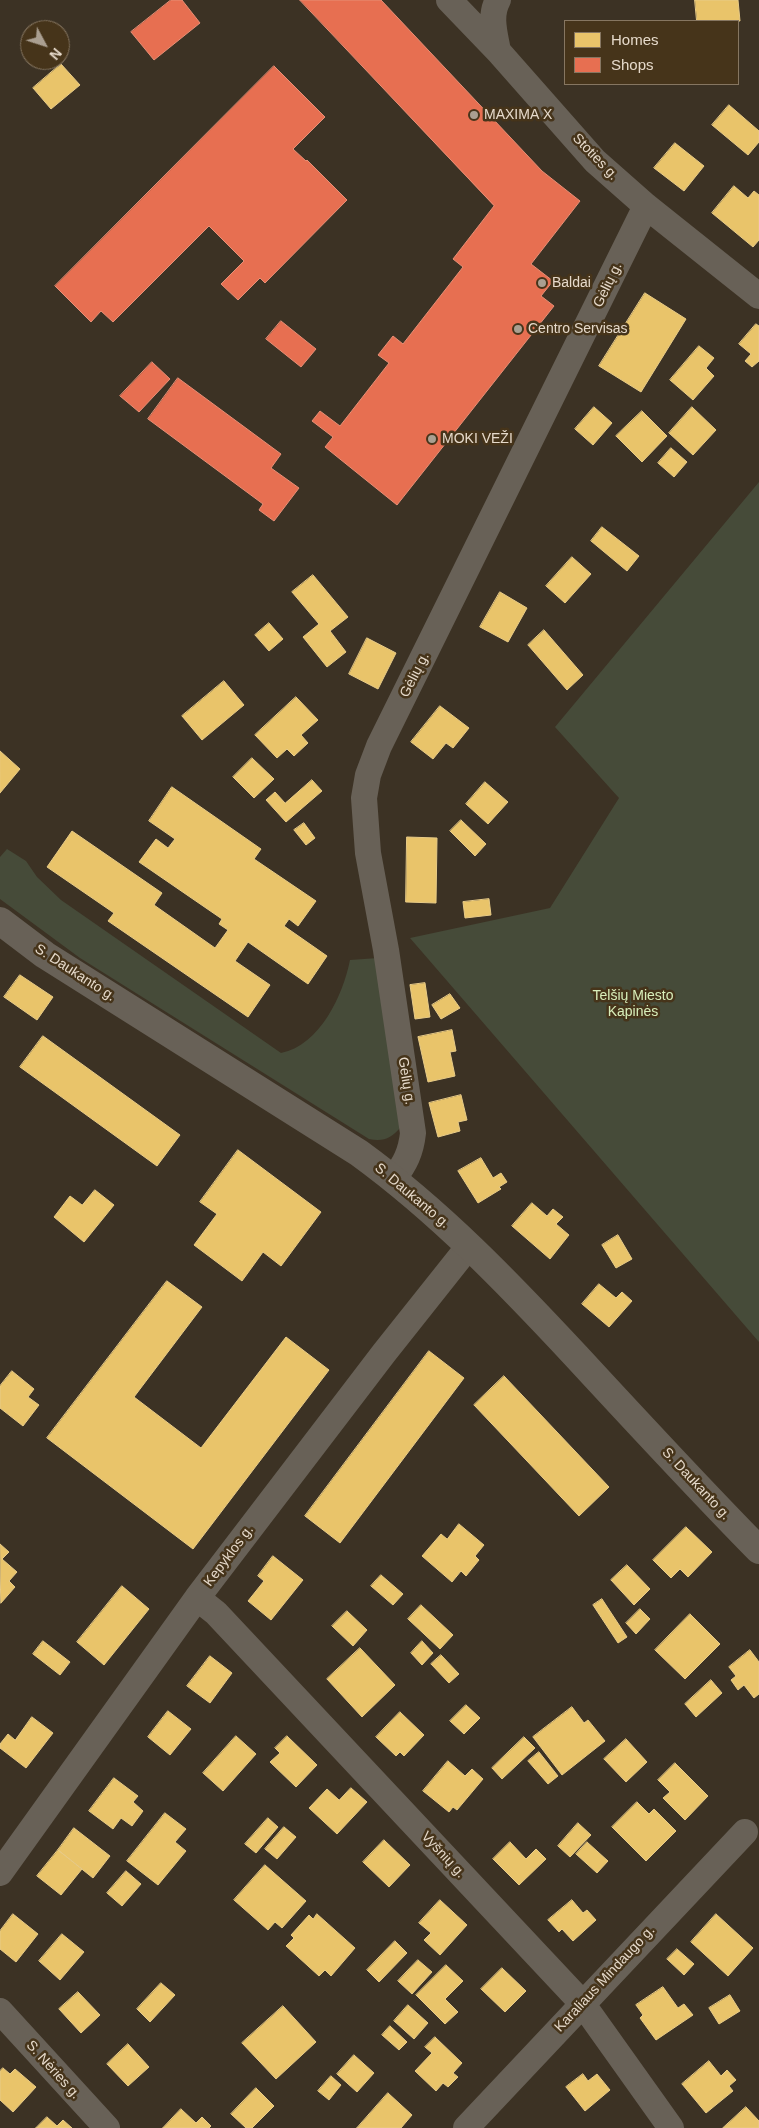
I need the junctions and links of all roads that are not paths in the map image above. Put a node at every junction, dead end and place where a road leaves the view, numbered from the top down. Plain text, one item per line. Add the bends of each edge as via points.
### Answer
1 (449, 0) edge
2 (498, 0) edge
3 (498, 51) junction
4 (646, 206) junction
5 (759, 296) edge
6 (0, 921) edge
7 (394, 1178) junction
8 (469, 1246) junction
9 (759, 1550) edge
10 (197, 1598) junction
11 (745, 1832) dead end
12 (0, 1873) edge
13 (582, 2003) junction
14 (0, 2011) edge
15 (107, 2128) edge
16 (466, 2128) edge
17 (671, 2128) edge

1 - 3 street, Stoties g.
2 - 3 street via 493,8 493,22
3 - 4 street, Stoties g. via 595,161
4 - 5 street, Stoties g.
4 - 7 street, Gėlių g. via 379,746 368,776 364,798 368,853 413,1134 406,1163
6 - 7 main road, S. Daukanto g. via 45,955
7 - 8 main road, S. Daukanto g.
8 - 9 main road, S. Daukanto g.
8 - 10 street, Kepyklos g.
10 - 12 street, Kepyklos g.
10 - 13 street, Vyšnių g. via 216,1614
11 - 13 street, Karaliaus Mindaugo g.
13 - 16 street, Karaliaus Mindaugo g.
13 - 17 street, Vyšnių g.
14 - 15 street, S. Nėries g.

